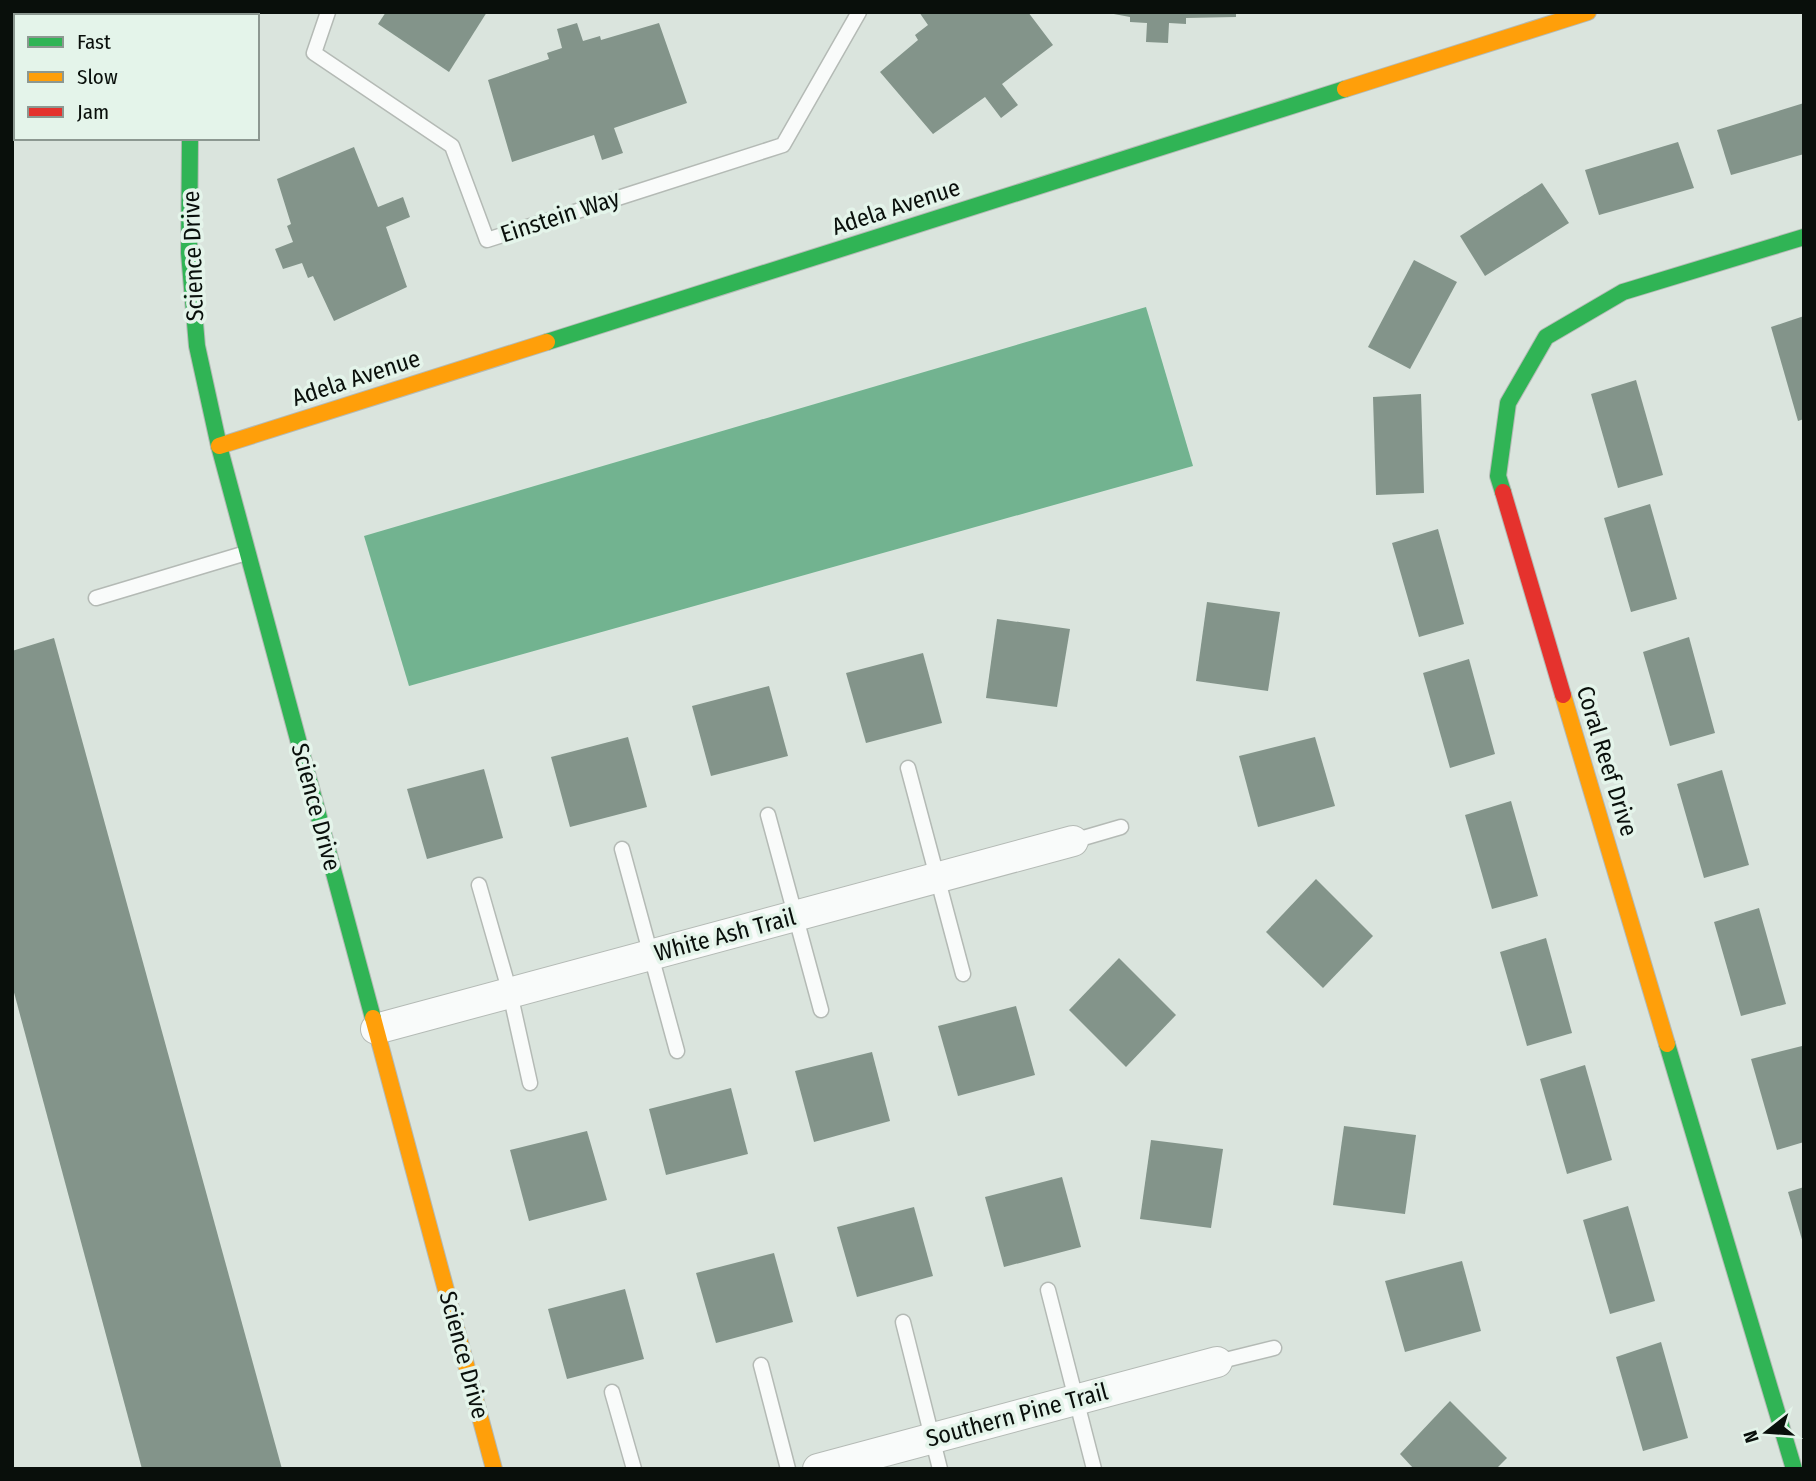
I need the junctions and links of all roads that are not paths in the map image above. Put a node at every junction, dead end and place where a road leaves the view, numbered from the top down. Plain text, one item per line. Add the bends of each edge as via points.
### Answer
1 (328, 12) edge
2 (859, 12) edge
3 (1588, 12) edge
4 (190, 140) edge
5 (1804, 237) edge
6 (219, 446) junction
7 (248, 553) junction
8 (96, 598) dead end
9 (908, 768) dead end
10 (768, 815) dead end
11 (1121, 827) dead end
12 (1073, 841) joint
13 (622, 849) dead end
14 (938, 877) junction
15 (479, 885) dead end
16 (795, 916) junction
17 (651, 955) junction
18 (963, 974) dead end
19 (510, 993) junction
20 (821, 1010) dead end
21 (376, 1029) junction
22 (677, 1051) dead end
23 (530, 1083) dead end
24 (1048, 1290) dead end
25 (903, 1322) dead end
26 (1273, 1348) dead end
27 (1217, 1362) joint
28 (761, 1365) dead end
29 (612, 1392) dead end
30 (1077, 1399) junction
31 (932, 1438) junction
32 (494, 1469) edge
33 (634, 1469) edge
34 (788, 1469) edge
35 (818, 1469) edge
36 (940, 1469) edge
37 (1094, 1469) edge
38 (1794, 1469) edge

1 - 2 lane, Einstein Way via 314,53 452,146 486,240 783,145
3 - 6 street, Adela Avenue
4 - 6 street, Science Drive via 189,253 197,346
5 - 38 street, Coral Reef Drive via 1623,292 1546,338 1508,403 1498,476
6 - 7 street, Science Drive
7 - 8 lane
7 - 21 street, Science Drive
9 - 14 lane
10 - 16 lane
11 - 12 lane
12 - 14 street, White Ash Trail
13 - 17 lane
14 - 16 street, White Ash Trail
14 - 18 lane
15 - 19 lane
16 - 17 street, White Ash Trail
16 - 20 lane
17 - 19 street, White Ash Trail
17 - 22 lane
19 - 21 street, White Ash Trail
19 - 23 lane
21 - 32 street, Science Drive
24 - 30 lane
25 - 31 lane
26 - 27 lane
27 - 30 street, Southern Pine Trail
28 - 34 lane
29 - 33 lane
30 - 31 street, Southern Pine Trail
30 - 37 lane
31 - 35 street, Southern Pine Trail
31 - 36 lane

